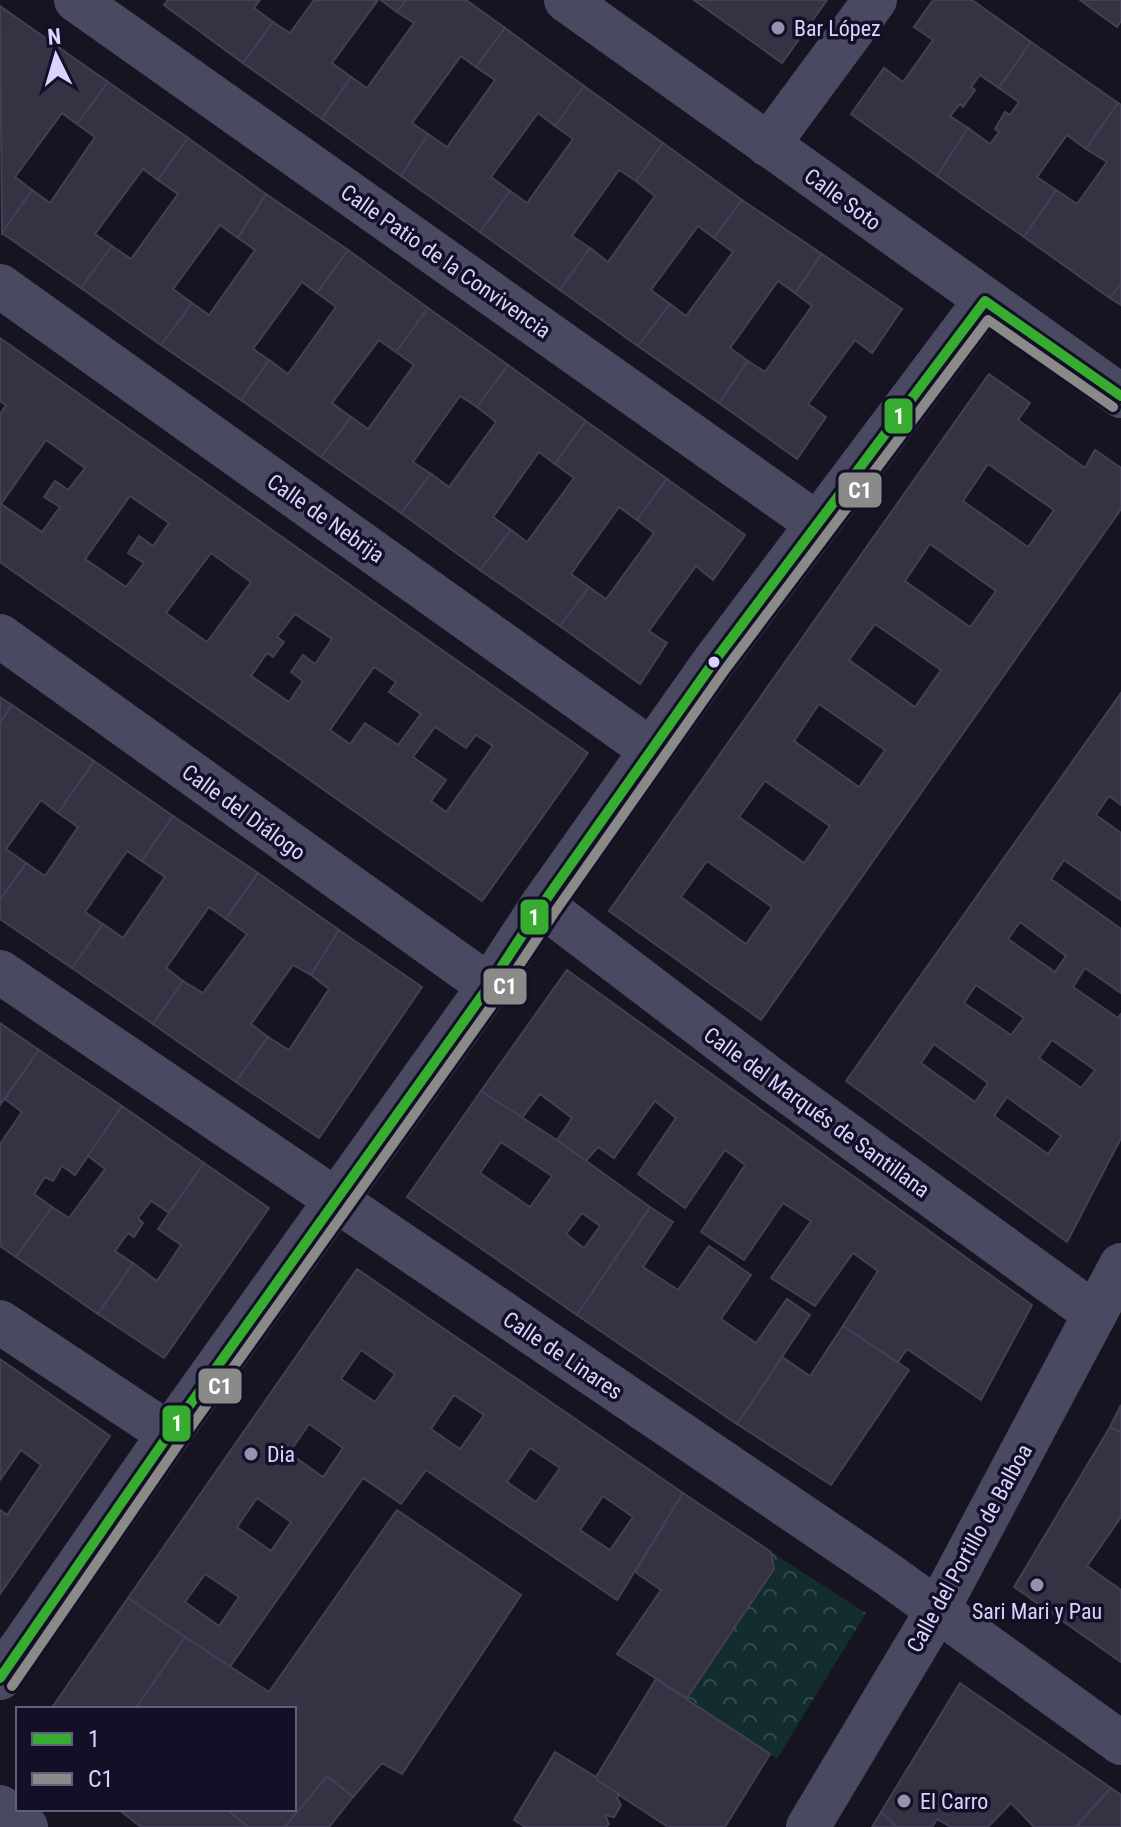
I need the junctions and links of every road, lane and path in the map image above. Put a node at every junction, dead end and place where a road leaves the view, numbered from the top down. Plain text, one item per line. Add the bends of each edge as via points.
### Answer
1 (76, 0) edge
2 (566, 0) edge
3 (875, 0) edge
4 (768, 145) junction
5 (0, 286) edge
6 (985, 301) junction
7 (1121, 396) edge
8 (816, 523) junction
9 (0, 636) edge
10 (651, 750) junction
11 (542, 905) junction
12 (0, 972) edge
13 (489, 986) junction
14 (334, 1200) junction
15 (1121, 1265) edge
16 (1095, 1314) junction
17 (0, 1322) edge
18 (169, 1434) junction
19 (937, 1611) junction
20 (0, 1678) edge
21 (1121, 1743) edge
22 (0, 1807) edge
23 (26, 1827) edge
24 (808, 1827) edge

1 - 8 street, Calle Patio de la Convivencia
2 - 4 street, Calle Soto
3 - 4 street
4 - 6 street, Calle Soto
5 - 10 street, Calle de Nebrija
6 - 7 street, Calle Soto
6 - 8 street
8 - 10 street
9 - 13 street, Calle del Diálogo
10 - 11 street
11 - 13 street
11 - 16 street, Calle del Marqués de Santillana
12 - 14 street, Calle de Linares
13 - 14 street
14 - 18 street
14 - 19 street, Calle de Linares
15 - 16 street, Calle del Portillo de Balboa
16 - 19 street, Calle del Portillo de Balboa
17 - 18 street
18 - 20 street
19 - 21 street, Calle de Linares
19 - 24 street, Calle del Portillo de Balboa
22 - 23 street

